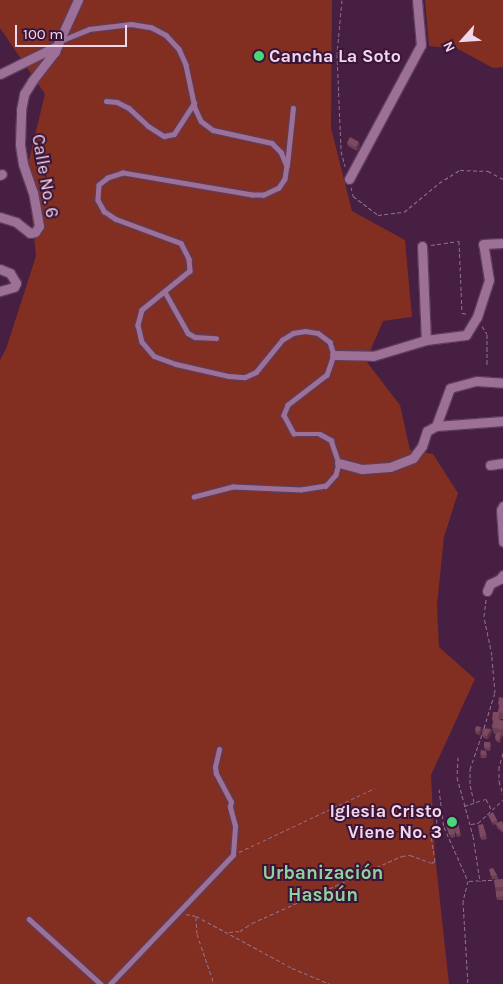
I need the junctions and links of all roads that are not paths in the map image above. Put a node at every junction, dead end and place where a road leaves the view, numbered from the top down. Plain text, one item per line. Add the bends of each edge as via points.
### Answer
1 (78, 0) edge
2 (417, 0) edge
3 (58, 44) junction
4 (0, 74) edge
5 (106, 101) dead end
6 (194, 103) junction
7 (293, 108) dead end
8 (287, 166) junction
9 (349, 179) road end
10 (0, 217) edge
11 (503, 243) edge
12 (422, 246) road end
13 (0, 269) edge
14 (0, 290) edge
15 (165, 292) junction
16 (216, 338) dead end
17 (426, 340) junction
18 (334, 356) junction
19 (503, 382) edge
20 (503, 421) edge
21 (436, 426) junction
22 (339, 463) junction
23 (503, 463) edge
24 (490, 465) dead end
25 (194, 497) dead end
26 (503, 506) edge
27 (503, 542) edge
28 (503, 576) edge
29 (487, 591) road end
30 (219, 749) dead end
31 (29, 919) dead end
32 (101, 984) edge
33 (110, 984) edge

1 - 3 street, Calle No. 6
2 - 9 street via 421,45
3 - 4 street
3 - 6 lane via 89,29 131,24 151,27 166,34 179,48
3 - 10 street, Calle No. 6 via 24,94 21,110 23,164 39,226 30,233 16,222
5 - 6 lane via 129,108 164,136 174,134
6 - 8 lane via 201,121 213,130 272,143 281,152
7 - 8 lane
8 - 15 lane via 285,179 278,188 264,195 123,173 99,185 98,200 104,211 116,219 180,243 190,259 190,271
11 - 17 street via 483,244 489,280 477,317 466,335
12 - 17 street
13 - 14 street via 10,273 16,283 14,287
15 - 16 lane via 188,334
15 - 18 lane via 142,310 138,325 142,342 154,356 176,364 244,377 256,372 282,340 305,330 318,333 330,342
17 - 18 street via 373,356
18 - 22 lane via 328,375 288,405 284,415 294,434 320,434 331,440
19 - 21 street via 477,381 450,388
20 - 21 street
21 - 22 street via 427,431 413,458 390,467 362,469
22 - 25 lane via 336,475 326,486 301,490 233,487
23 - 24 street
26 - 27 street
28 - 29 street via 490,584
30 - 33 lane via 215,767 231,802 235,826 233,855
31 - 32 lane

